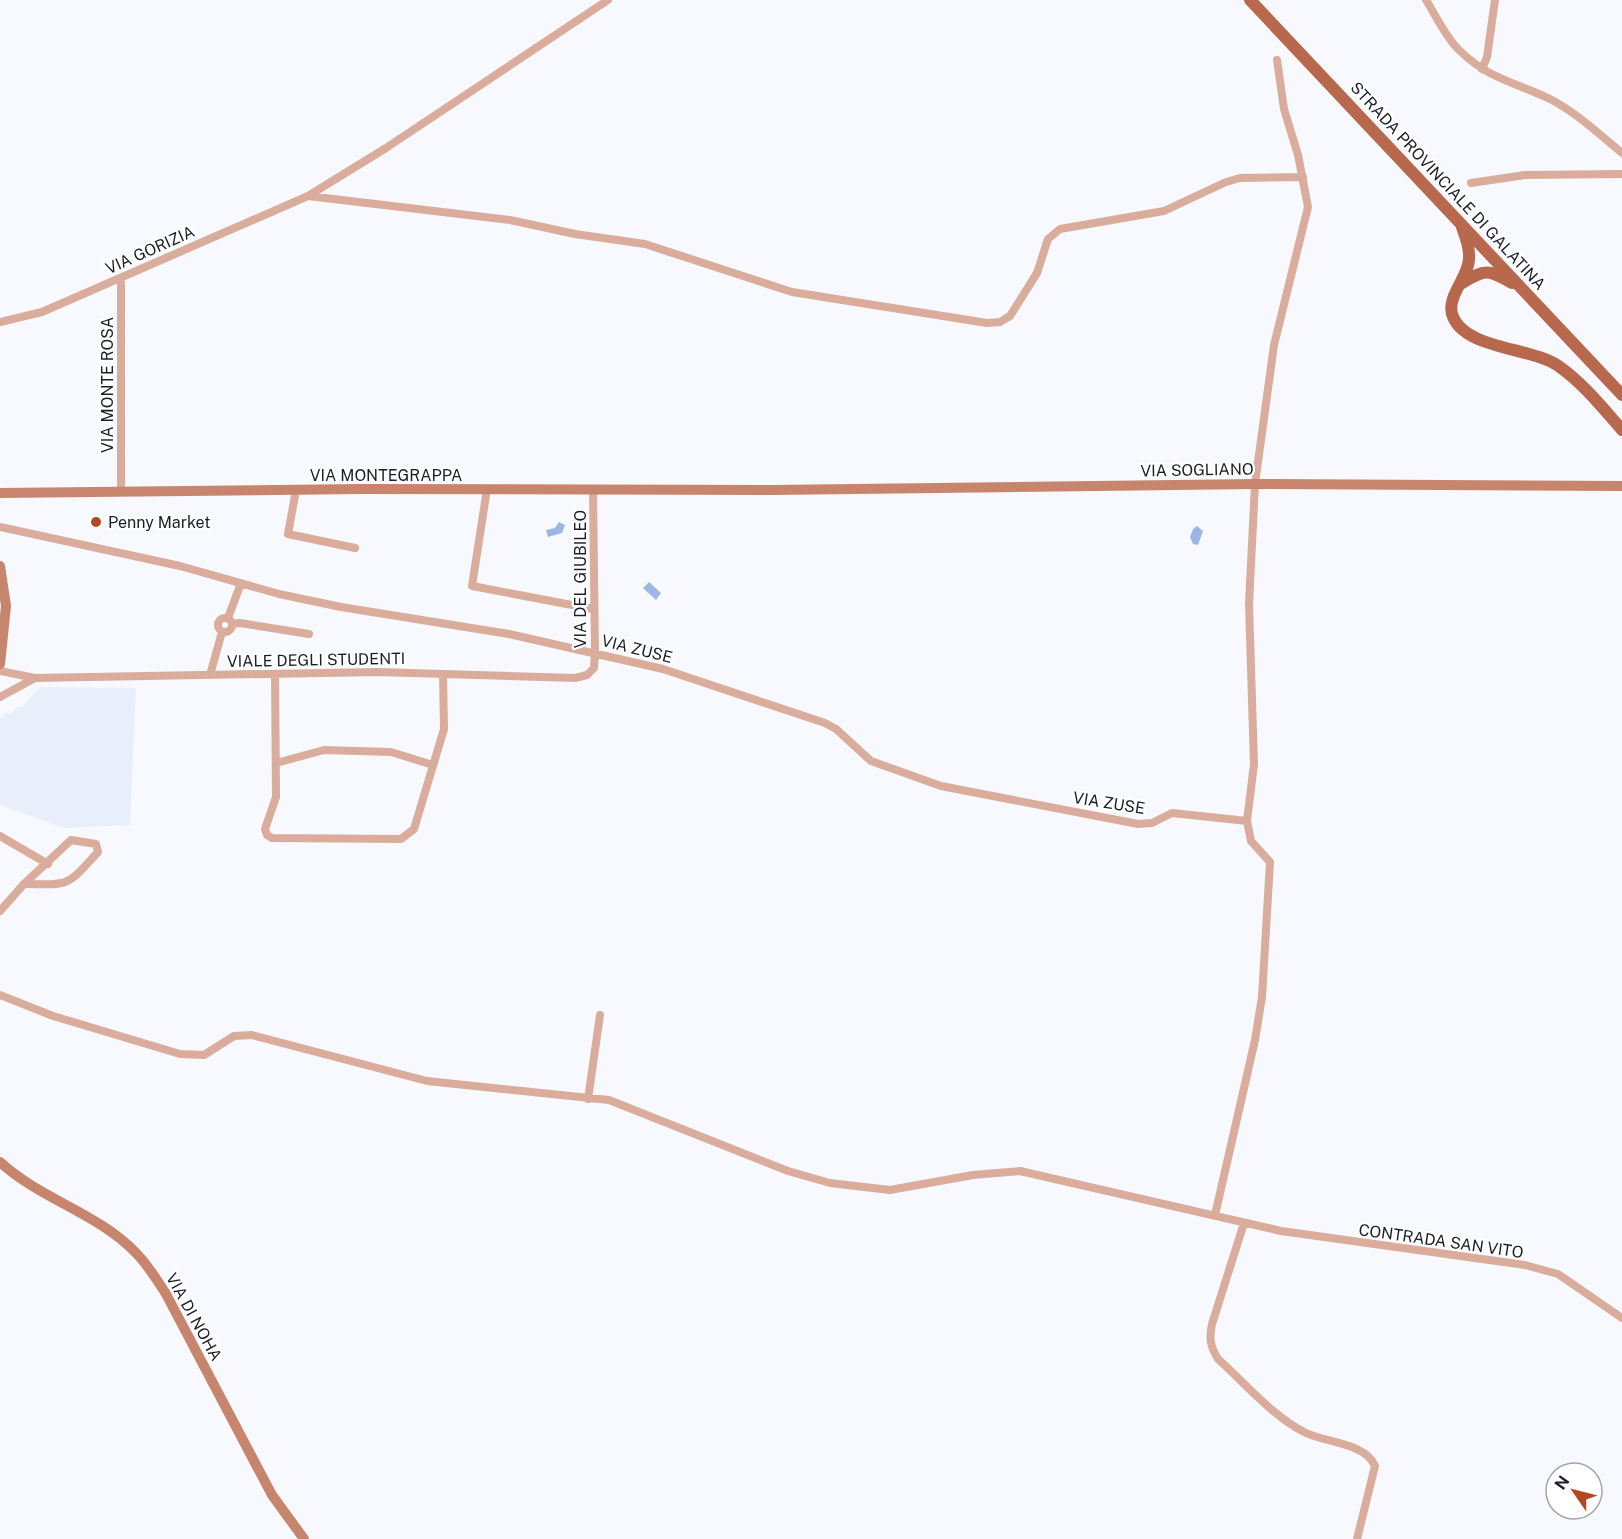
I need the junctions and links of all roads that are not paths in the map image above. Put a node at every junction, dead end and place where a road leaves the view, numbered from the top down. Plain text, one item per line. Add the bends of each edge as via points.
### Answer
1 (608, 0) edge
2 (1250, 0) edge
3 (1426, 0) edge
4 (1495, 0) edge
5 (1277, 60) dead end
6 (1482, 69) junction
7 (1622, 153) edge
8 (1622, 174) edge
9 (1303, 177) junction
10 (1471, 183) dead end
11 (308, 196) junction
12 (1461, 223) junction
13 (121, 278) junction
14 (1462, 283) junction
15 (1523, 289) junction
16 (0, 322) edge
17 (1622, 395) edge
18 (1622, 430) edge
19 (1255, 484) junction
20 (1622, 486) edge
21 (488, 489) junction
22 (593, 489) junction
23 (296, 490) junction
24 (772, 490) joint
25 (121, 492) junction
26 (0, 493) edge
27 (0, 527) edge
28 (355, 548) dead end
29 (0, 566) edge
30 (241, 583) junction
31 (593, 609) junction
32 (230, 621) junction
33 (222, 632) junction
34 (309, 634) dead end
35 (595, 653) junction
36 (0, 664) edge
37 (594, 668) joint
38 (0, 671) edge
39 (275, 674) junction
40 (443, 674) junction
41 (210, 675) junction
42 (35, 678) junction
43 (0, 697) edge
44 (276, 763) junction
45 (433, 765) junction
46 (1247, 821) junction
47 (0, 836) edge
48 (48, 864) junction
49 (24, 884) junction
50 (0, 911) edge
51 (0, 995) edge
52 (600, 1015) dead end
53 (588, 1099) junction
54 (0, 1162) edge
55 (1215, 1215) junction
56 (1244, 1222) junction
57 (1622, 1318) edge
58 (304, 1539) edge
59 (1357, 1539) edge

1 - 11 street, VIA GORIZIA
2 - 12 main road, STRADA PROVINCIALE DI GALATINA
3 - 6 street via 1457,49
4 - 6 street
5 - 9 street via 1284,109
6 - 7 street via 1550,99
8 - 10 street via 1525,175
9 - 11 street via 1240,178 1164,211 1060,229 1048,239 1037,273 1010,316 987,323 792,292 645,244 510,220
9 - 19 street via 1308,207 1274,345
11 - 13 street, VIA GORIZIA
12 - 14 main road via 1469,259
12 - 15 main road, STRADA PROVINCIALE DI GALATINA
13 - 16 street, VIA GORIZIA via 42,312
13 - 25 street, VIA MONTE ROSA
14 - 15 main road via 1481,272 1495,273
14 - 18 main road via 1453,299 1452,314 1462,330 1482,341 1541,356 1558,366
15 - 17 main road, STRADA PROVINCIALE DI GALATINA
19 - 20 main road, VIA SOGLIANO
19 - 24 main road, VIA SOGLIANO
19 - 46 street via 1249,604 1254,764
21 - 22 main road, VIA MONTEGRAPPA
21 - 23 main road, VIA MONTEGRAPPA
21 - 31 street via 472,586
22 - 24 main road, VIA MONTEGRAPPA
22 - 31 street, VIA DEL GIUBILEO
23 - 25 main road, VIA MONTEGRAPPA
23 - 28 street via 288,534
25 - 26 main road, VIA MONTEGRAPPA
27 - 30 street, VIA ZUSE
29 - 36 main road via 6,606
30 - 32 street
30 - 35 street, VIA ZUSE via 341,607 497,632
31 - 35 street, VIA DEL GIUBILEO
32 - 33 street via 231,629
32 - 33 street via 219,620
32 - 34 street
33 - 41 street
35 - 37 street, VIA DEL GIUBILEO
35 - 46 street, VIA ZUSE via 681,674 825,723 872,761 941,786 1138,824 1152,823 1172,813
37 - 40 street, VIALE DEGLI STUDENTI via 575,678
38 - 42 street, VIALE DEGLI STUDENTI
39 - 40 street, VIALE DEGLI STUDENTI
39 - 41 street, VIALE DEGLI STUDENTI
39 - 44 street
40 - 45 street via 444,729
41 - 42 street, VIALE DEGLI STUDENTI
42 - 43 street
44 - 45 street via 324,750 391,752
44 - 45 street via 276,796 265,829 272,838 401,839 414,829
46 - 55 street via 1251,841 1270,862 1262,997
47 - 48 street
48 - 49 street
48 - 49 street via 71,840 96,844 98,852 71,881 57,885
49 - 50 street
51 - 53 street, CONTRADA SAN VITO via 53,1016 180,1054 204,1055 234,1036 252,1035 427,1081
52 - 53 street
53 - 55 street, CONTRADA SAN VITO via 623,1104 788,1171 830,1183 890,1190 973,1174 1020,1172
54 - 58 main road, VIA DI NOHA via 17,1177 112,1234 151,1271 272,1495
55 - 56 street, CONTRADA SAN VITO
56 - 57 street, CONTRADA SAN VITO via 1310,1236 1525,1265 1558,1274
56 - 59 street via 1212,1324 1212,1348 1218,1359 1297,1428 1364,1452 1372,1459 1375,1466

